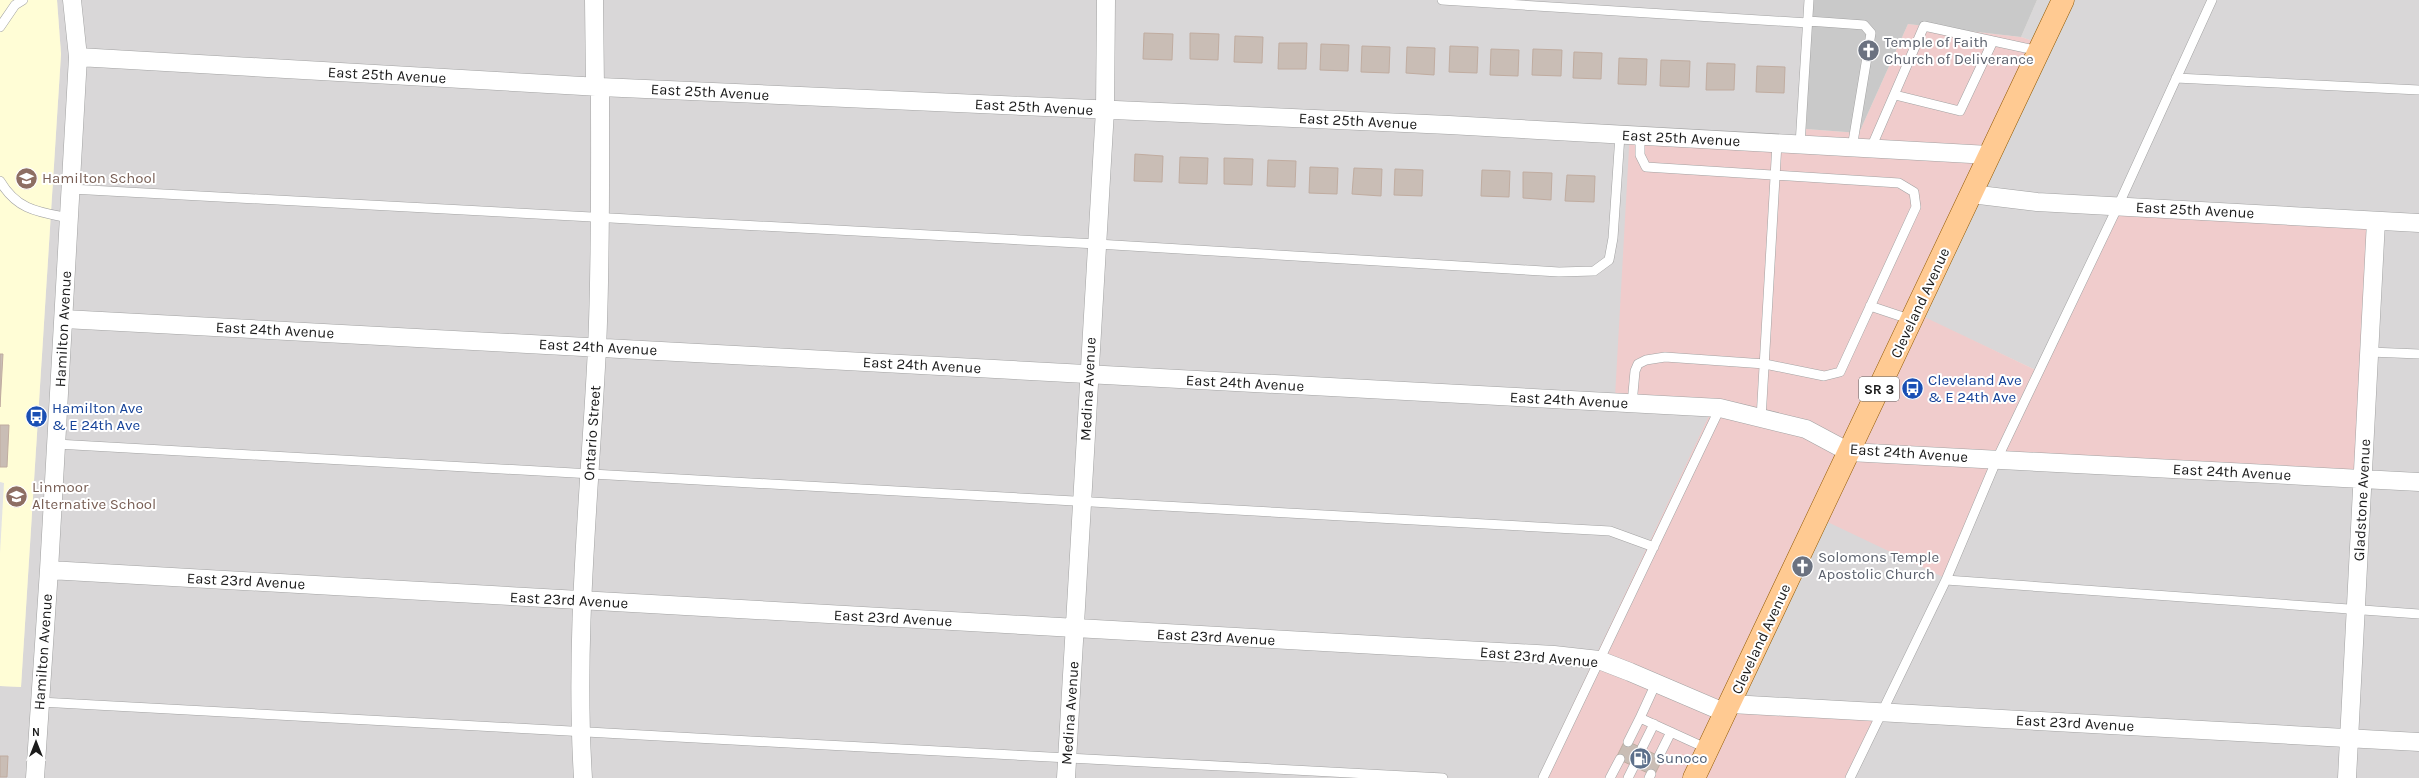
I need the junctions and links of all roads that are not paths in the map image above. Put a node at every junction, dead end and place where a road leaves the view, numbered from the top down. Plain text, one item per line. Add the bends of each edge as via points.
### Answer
1 (23, 0) edge
2 (72, 0) edge
3 (594, 0) edge
4 (1106, 0) edge
5 (1442, 0) edge
6 (1809, 0) edge
7 (2063, 0) edge
8 (2212, 0) edge
9 (1808, 22) junction
10 (0, 27) edge
11 (1993, 41) junction
12 (2039, 51) junction
13 (78, 57) junction
14 (2176, 78) junction
15 (598, 87) junction
16 (2419, 90) edge
17 (1895, 95) junction
18 (1105, 110) junction
19 (1620, 135) junction
20 (1640, 136) junction
21 (1777, 143) junction
22 (1800, 145) junction
23 (1852, 148) junction
24 (1871, 148) junction
25 (1989, 155) junction
26 (1775, 175) junction
27 (0, 180) edge
28 (71, 189) junction
29 (1971, 194) junction
30 (2118, 206) junction
31 (599, 217) junction
32 (69, 218) junction
33 (2376, 221) junction
34 (2419, 223) edge
35 (1097, 244) junction
36 (1870, 306) junction
37 (64, 319) junction
38 (1912, 320) junction
39 (597, 347) junction
40 (2370, 352) junction
41 (2419, 354) edge
42 (1765, 364) junction
43 (1089, 374) junction
44 (1632, 404) junction
45 (1720, 408) junction
46 (1761, 419) junction
47 (56, 444) junction
48 (1849, 452) junction
49 (1996, 459) junction
50 (589, 475) junction
51 (2363, 479) junction
52 (2419, 482) edge
53 (1083, 502) junction
54 (1654, 547) junction
55 (49, 570) junction
56 (1946, 580) junction
57 (581, 601) junction
58 (2356, 611) junction
59 (2419, 614) edge
60 (1076, 629) junction
61 (1599, 660) junction
62 (1656, 683) junction
63 (40, 702) junction
64 (1728, 708) junction
65 (1880, 713) junction
66 (1640, 718) junction
67 (1654, 724) junction
68 (580, 730) junction
69 (1671, 732) junction
70 (2349, 738) junction
71 (1628, 742) dead end
72 (2419, 742) edge
73 (1642, 748) dead end
74 (1708, 749) junction
75 (1659, 756) dead end
76 (1067, 759) junction
77 (1620, 759) dead end
78 (1634, 766) dead end
79 (35, 778) edge
80 (584, 778) edge
81 (1066, 778) edge
82 (1444, 778) edge
83 (1543, 778) edge
84 (1610, 778) edge
85 (1628, 778) edge
86 (1694, 778) edge
87 (1850, 778) edge
88 (2347, 778) edge

1 - 10 lane via 15,5
2 - 13 street, Hamilton Avenue
3 - 15 street, Ontario Street
4 - 18 street, Medina Avenue
5 - 9 lane
6 - 9 lane
7 - 12 main road, Cleveland Avenue / SR 3
8 - 14 lane
9 - 22 lane
9 - 23 lane via 1864,25 1871,33
11 - 12 lane
11 - 17 lane via 1960,111
11 - 17 lane via 1924,26
12 - 25 main road, Cleveland Avenue / SR 3
13 - 15 street, East 25th Avenue
13 - 28 street, Hamilton Avenue
14 - 16 lane
14 - 30 lane
15 - 18 street, East 25th Avenue
15 - 31 street, Ontario Street
17 - 24 lane
18 - 19 street, East 25th Avenue
18 - 35 street, Medina Avenue
19 - 20 street, East 25th Avenue
19 - 35 lane via 1613,238 1609,260 1594,271 1559,272
20 - 21 street, East 25th Avenue
20 - 26 lane via 1640,155 1646,167
21 - 22 street, East 25th Avenue
21 - 26 lane
22 - 23 street, East 25th Avenue
23 - 24 street, East 25th Avenue
24 - 25 street, East 25th Avenue
25 - 29 main road, Cleveland Avenue / SR 3
26 - 36 lane via 1899,183 1914,192 1916,207
26 - 42 lane
27 - 32 lane via 7,193 27,209
28 - 31 lane
28 - 32 street, Hamilton Avenue
29 - 30 street, East 25th Avenue via 2037,202
29 - 38 main road, Cleveland Avenue / SR 3
30 - 33 street, East 25th Avenue
30 - 49 lane
31 - 35 lane
31 - 39 street, Ontario Street
32 - 37 street, Hamilton Avenue
33 - 34 street, East 25th Avenue
33 - 40 street, Gladstone Avenue
35 - 43 street, Medina Avenue
36 - 38 lane
36 - 42 lane via 1844,364 1836,375 1824,376
37 - 39 street, East 24th Avenue
37 - 47 street, Hamilton Avenue
38 - 48 main road, Cleveland Avenue / SR 3
39 - 43 street, East 24th Avenue
39 - 50 street, Ontario Street
40 - 41 lane
40 - 51 street, Gladstone Avenue
42 - 44 lane via 1665,357 1646,360 1638,364 1635,371
42 - 46 lane
43 - 44 street, East 24th Avenue
43 - 53 street, Medina Avenue
44 - 45 street, East 24th Avenue
45 - 46 street, East 24th Avenue
45 - 54 lane
46 - 48 street, East 24th Avenue via 1806,429
47 - 50 lane
47 - 55 street, Hamilton Avenue
48 - 49 street, East 24th Avenue
48 - 64 main road, Cleveland Avenue / SR 3
49 - 51 street, East 24th Avenue
49 - 56 lane
50 - 53 lane
50 - 57 street, Ontario Street
51 - 52 street, East 24th Avenue
51 - 58 street, Gladstone Avenue
53 - 54 lane via 1610,531
53 - 60 street, Medina Avenue
54 - 61 lane
55 - 57 street, East 23rd Avenue
55 - 63 street, Hamilton Avenue
56 - 58 lane
56 - 65 lane
57 - 60 street, East 23rd Avenue
57 - 68 street, Ontario Street
58 - 59 lane
58 - 70 street, Gladstone Avenue
60 - 61 street, East 23rd Avenue via 1554,655
60 - 76 street, Medina Avenue
61 - 62 street, East 23rd Avenue
61 - 83 lane
62 - 64 street, East 23rd Avenue
62 - 66 lane
63 - 68 lane
63 - 79 street, Hamilton Avenue
64 - 65 street, East 23rd Avenue
64 - 74 main road, Cleveland Avenue / SR 3
65 - 70 street, East 23rd Avenue
65 - 87 lane
66 - 67 lane
66 - 71 lane
67 - 69 lane
67 - 73 lane
68 - 76 lane
68 - 80 street, Ontario Street
69 - 74 lane
69 - 75 lane
70 - 72 street, East 23rd Avenue
70 - 88 street, Gladstone Avenue
74 - 86 main road, Cleveland Avenue / SR 3
76 - 81 street, Medina Avenue
76 - 82 lane
77 - 84 lane
78 - 85 lane

